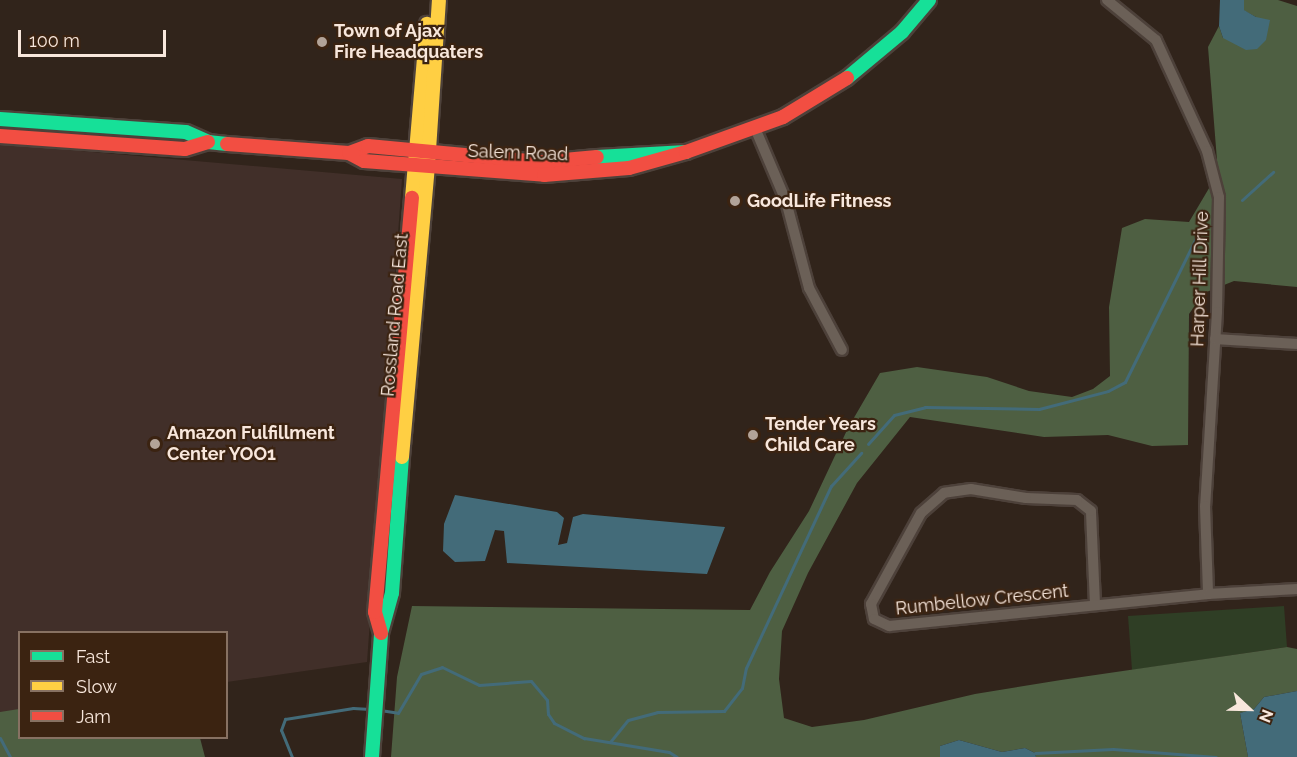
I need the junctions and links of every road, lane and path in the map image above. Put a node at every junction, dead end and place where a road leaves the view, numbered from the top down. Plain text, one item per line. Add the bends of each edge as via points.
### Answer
1 (429, 0) edge
2 (439, 0) edge
3 (929, 0) edge
4 (1107, 0) edge
5 (0, 119) edge
6 (755, 128) junction
7 (0, 136) edge
8 (208, 142) junction
9 (422, 158) junction
10 (1215, 339) junction
11 (1297, 344) edge
12 (842, 350) dead end
13 (1297, 589) edge
14 (1208, 594) junction
15 (1095, 604) junction
16 (372, 757) edge

1 - 9 main road, Rossland Road East
2 - 9 main road, Rossland Road East
3 - 6 main road, Salem Road via 902,32 841,83 783,117
4 - 10 street, Harper Hill Drive via 1156,40 1207,151 1219,197
5 - 8 main road, Salem Road via 186,132
6 - 9 main road, Salem Road via 629,168 544,175
6 - 12 street via 786,201 809,288
7 - 8 main road, Salem Road via 185,149
8 - 9 main road, Salem Road via 349,153 368,146
9 - 16 main road, Rossland Road East via 392,593 381,633
10 - 11 street
10 - 14 street, Harper Hill Drive via 1205,506
13 - 14 street, Rumbellow Crescent
14 - 15 street, Rumbellow Crescent
15 - 15 street, Rumbellow Crescent via 1091,511 1077,500 1026,498 971,489 944,493 921,513 871,604 874,619 889,626

